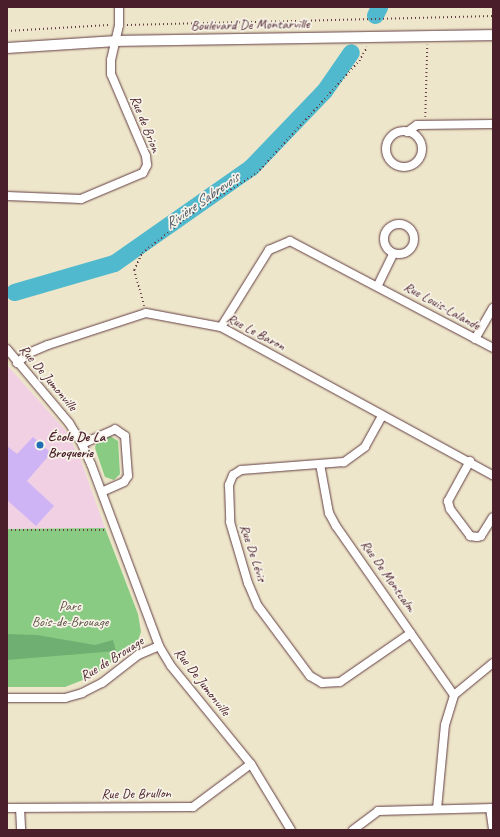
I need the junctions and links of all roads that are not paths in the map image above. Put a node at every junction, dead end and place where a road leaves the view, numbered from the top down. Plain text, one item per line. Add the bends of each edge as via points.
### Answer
1 (119, 7) edge
2 (493, 35) edge
3 (117, 41) junction
4 (7, 48) edge
5 (493, 124) edge
6 (407, 132) junction
7 (7, 196) edge
8 (393, 254) dead end
9 (378, 285) junction
10 (493, 308) edge
11 (221, 327) junction
12 (475, 339) junction
13 (493, 348) edge
14 (7, 349) edge
15 (17, 363) junction
16 (382, 416) junction
17 (82, 444) junction
18 (470, 461) junction
19 (320, 464) junction
20 (493, 475) edge
21 (102, 492) junction
22 (493, 517) edge
23 (411, 633) junction
24 (159, 646) junction
25 (493, 663) edge
26 (454, 695) junction
27 (7, 698) edge
28 (251, 764) junction
29 (7, 808) edge
30 (20, 808) junction
31 (492, 808) edge
32 (437, 809) junction
33 (22, 830) edge
34 (290, 830) edge
35 (353, 830) edge
36 (493, 830) edge

1 - 3 street
2 - 3 street, Boulevard De Montarville
3 - 4 street, Boulevard De Montarville
3 - 7 street, Rue de Brion via 111,60 111,74 146,156 147,165 143,173 81,198
5 - 6 street via 417,125
6 - 6 street via 421,142 421,154 419,160 410,166 398,166 389,159 386,148 396,133
8 - 9 street
9 - 11 street, Rue Louis-Lalande via 290,241 269,250
9 - 12 street, Rue Louis-Lalande
10 - 12 street
11 - 15 street, Rue Le Baron via 146,313 48,345 29,353
11 - 16 street, Rue Le Baron
12 - 13 street, Rue Louis-Lalande
14 - 15 street, Rue De Jumonville
15 - 17 street, Rue De Jumonville via 70,423
16 - 18 street, Rue Le Baron
16 - 19 street, Rue De Lévis via 365,447 358,454 344,462
17 - 21 street, Rue De Jumonville
17 - 21 street via 115,429 125,436 128,476 124,482
18 - 20 street, Rue Le Baron
18 - 22 street via 448,501 450,509 470,536 477,538
19 - 23 street, Rue De Montcalm via 329,513
19 - 23 street, Rue De Lévis via 240,470 233,476 229,485 230,522 248,583 258,606 310,676 322,683 340,682
21 - 24 street, Rue De Jumonville
23 - 26 street, Rue De Montcalm
24 - 27 street, Rue de Brouage via 138,655 102,682 82,693 65,698
24 - 28 street, Rue De Jumonville via 171,666
25 - 26 street
26 - 32 street via 445,725
28 - 30 street, Rue De Brullon via 193,807
28 - 34 street, Rue De Jumonville
29 - 30 street, Rue De Brullon
30 - 33 street
31 - 32 street
31 - 36 street
32 - 35 street via 378,811

